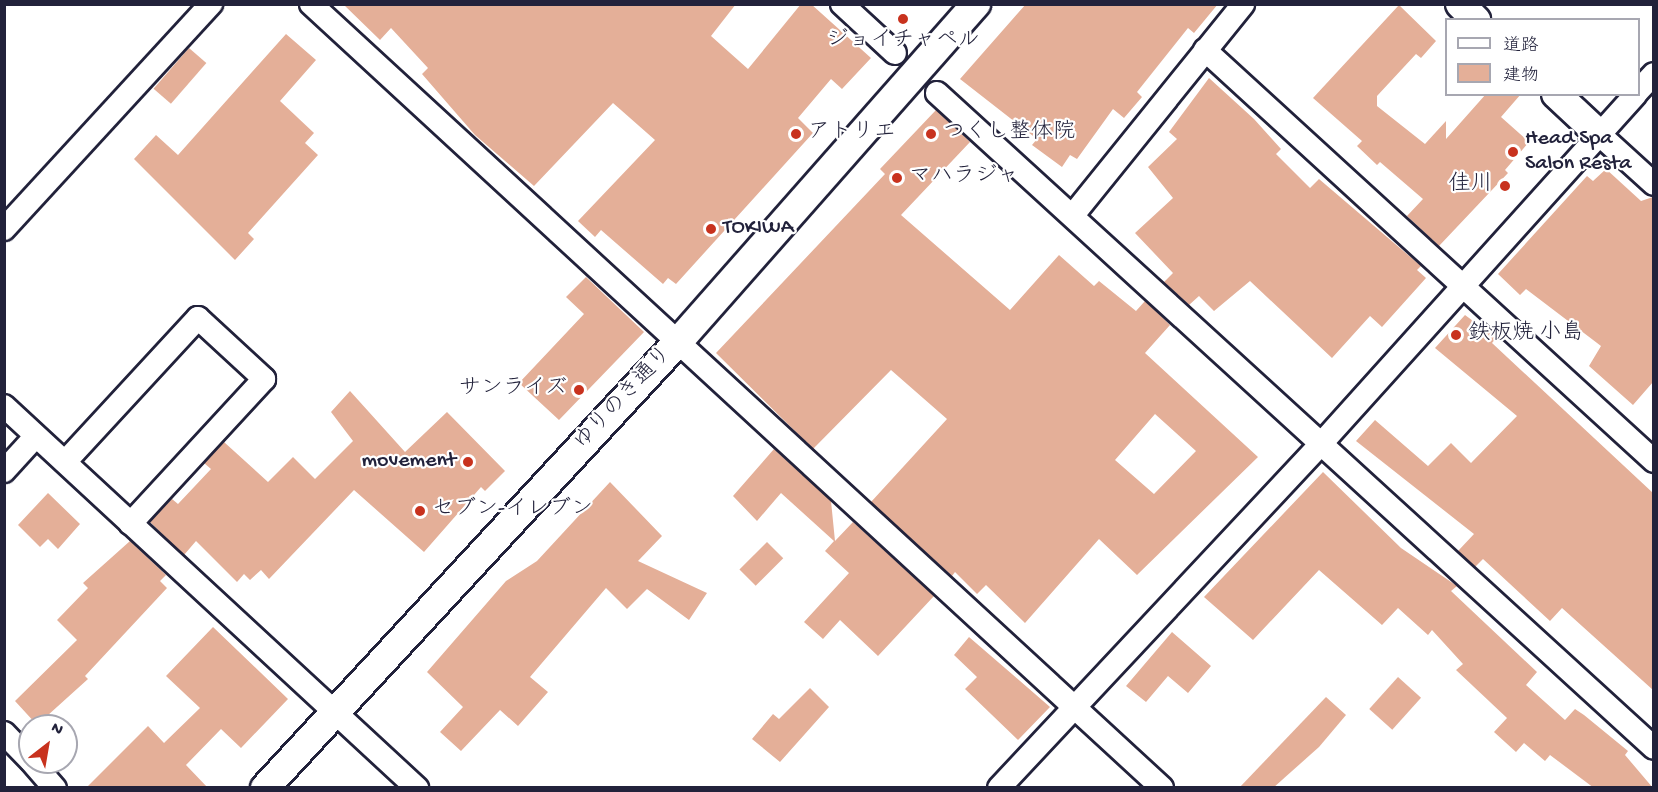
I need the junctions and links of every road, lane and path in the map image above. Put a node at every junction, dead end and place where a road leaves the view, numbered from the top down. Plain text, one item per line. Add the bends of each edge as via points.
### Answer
1 (211, 4) edge
2 (311, 4) edge
3 (842, 4) edge
4 (976, 4) edge
5 (1243, 4) edge
6 (1460, 4) edge
7 (1474, 18) edge
8 (1205, 50) junction
9 (896, 53) dead end
10 (1653, 74) edge
11 (1640, 89) edge
12 (937, 93) dead end
13 (1558, 96) edge
14 (1634, 96) edge
15 (1600, 135) junction
16 (1653, 184) edge
17 (1073, 215) junction
18 (4, 229) edge
19 (1463, 285) junction
20 (678, 342) junction
21 (4, 406) edge
22 (36, 436) junction
23 (1320, 445) junction
24 (1653, 461) edge
25 (65, 462) junction
26 (4, 471) edge
27 (130, 524) junction
28 (1073, 707) junction
29 (334, 712) junction
30 (4, 733) edge
31 (18, 748) edge
32 (1653, 748) edge
33 (43, 774) edge
34 (55, 788) edge
35 (265, 788) edge
36 (417, 788) edge
37 (999, 788) edge
38 (1162, 788) edge

1 - 18 street
2 - 20 street
3 - 9 street
4 - 20 street, ゆりのき通り
5 - 8 street
6 - 7 street
8 - 17 street
8 - 19 street
10 - 11 street
12 - 17 street
13 - 15 street
14 - 15 street
15 - 16 street
15 - 19 street
17 - 23 street
19 - 23 street
19 - 24 street
20 - 28 street
20 - 29 street, ゆりのき通り
21 - 22 street
22 - 25 street
22 - 26 street
23 - 28 street
23 - 32 street
25 - 27 street
25 - 27 street via 198,318 264,379
27 - 29 street
28 - 37 street
28 - 38 street
29 - 35 street, ゆりのき通り
29 - 36 street
30 - 31 street
33 - 34 street

